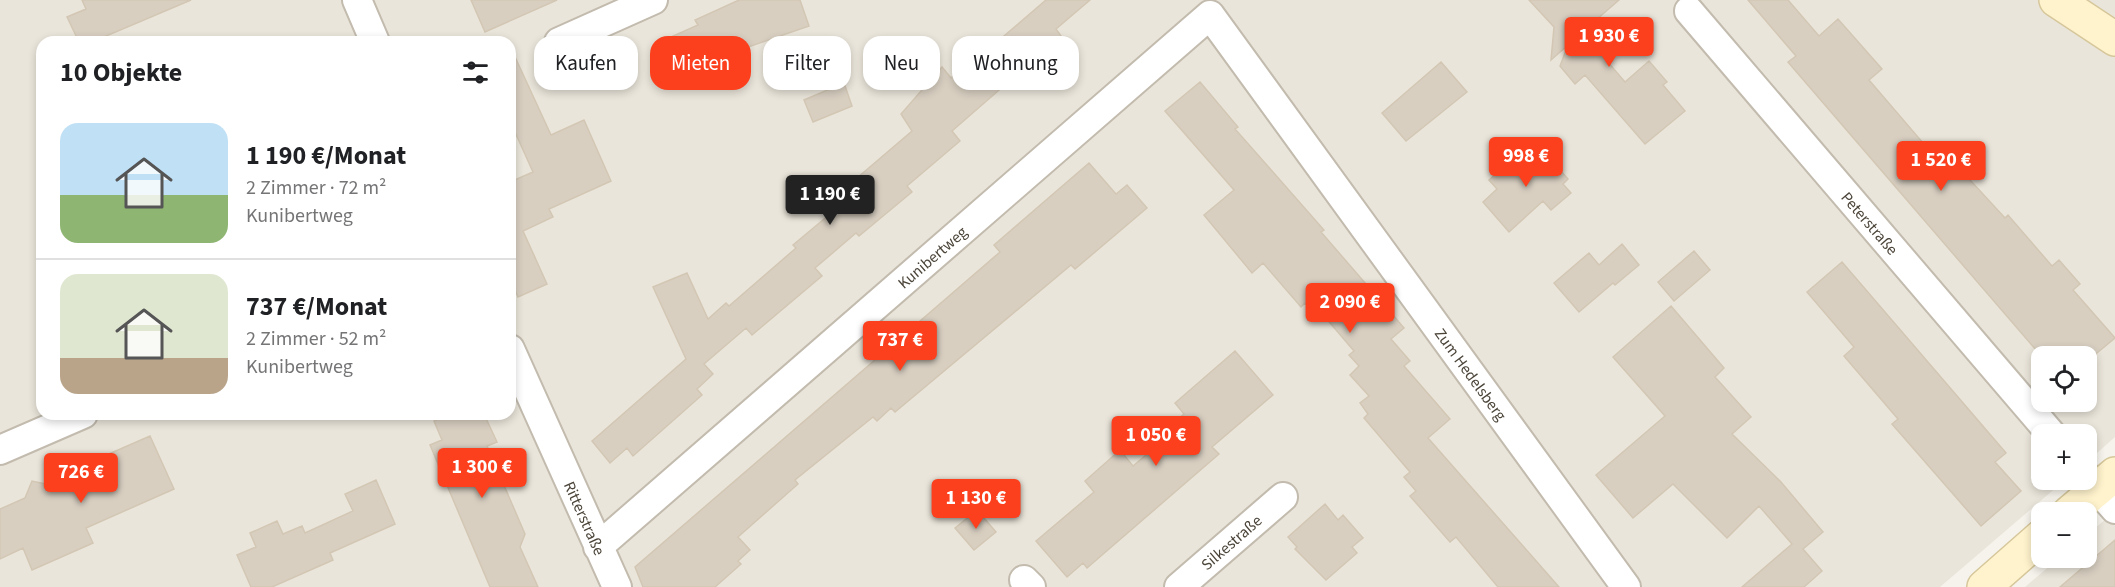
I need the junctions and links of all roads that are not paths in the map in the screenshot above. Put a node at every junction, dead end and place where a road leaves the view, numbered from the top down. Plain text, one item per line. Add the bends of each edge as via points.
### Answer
1 (357, 0) edge
2 (653, 0) edge
3 (2056, 0) edge
4 (1689, 11) dead end
5 (1210, 15) joint
6 (372, 36) edge
7 (572, 36) edge
8 (2115, 39) edge
9 (516, 363) edge
10 (69, 420) edge
11 (2043, 424) edge
12 (0, 450) edge
13 (2104, 487) edge
14 (1283, 497) dead end
15 (2084, 502) edge
16 (2031, 546) edge
17 (598, 547) junction
18 (617, 587) edge
19 (1179, 587) edge
20 (1626, 587) edge
21 (1984, 587) edge

1 - 6 street
2 - 7 street
3 - 8 street
4 - 11 street, Peterstraße
5 - 17 street, Kunibertweg
5 - 20 street, Zum Hedelsberg
9 - 17 street, Ritterstraße
10 - 12 street
13 - 15 street
14 - 19 street, Silkestraße
16 - 21 street
17 - 18 street, Ritterstraße

